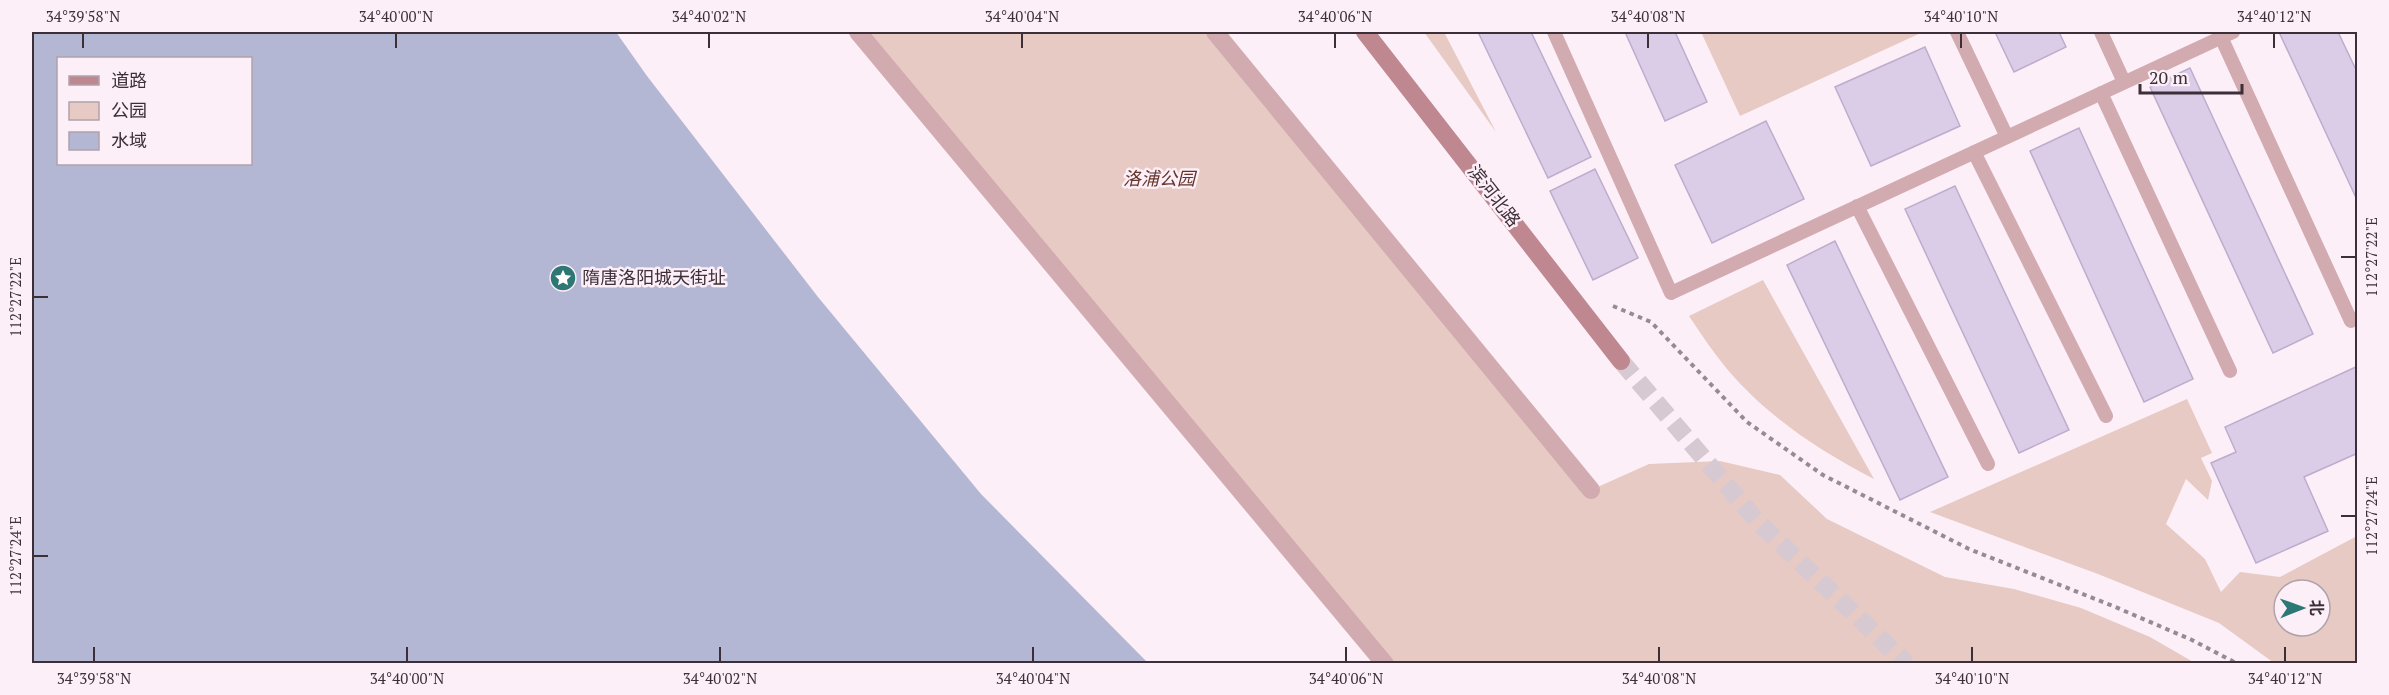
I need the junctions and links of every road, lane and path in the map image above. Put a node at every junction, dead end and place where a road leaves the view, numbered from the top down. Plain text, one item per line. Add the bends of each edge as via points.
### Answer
1 (858, 32) edge
2 (1215, 32) edge
3 (1365, 32) edge
4 (1554, 32) edge
5 (1957, 32) edge
6 (2101, 32) edge
7 (2227, 34) edge
8 (2124, 82) junction
9 (2101, 93) junction
10 (2007, 137) junction
11 (1974, 152) junction
12 (1857, 206) junction
13 (1608, 304) dead end
14 (2351, 321) dead end
15 (1621, 361) tunnel mouth
16 (2230, 371) dead end
17 (2106, 416) dead end
18 (1988, 464) dead end
19 (1591, 490) dead end
20 (1385, 663) edge
21 (2238, 663) edge

1 - 20 street
2 - 19 street
3 - 15 main road, 滨河北路
4 - 12 lane via 1671,293
5 - 10 lane
6 - 8 lane
7 - 8 lane
7 - 14 lane
8 - 9 lane
9 - 10 lane
9 - 16 lane
10 - 11 lane
11 - 12 lane
11 - 17 lane
12 - 18 lane
13 - 21 path via 1652,322 1747,422 1823,475 1969,549 2113,606

